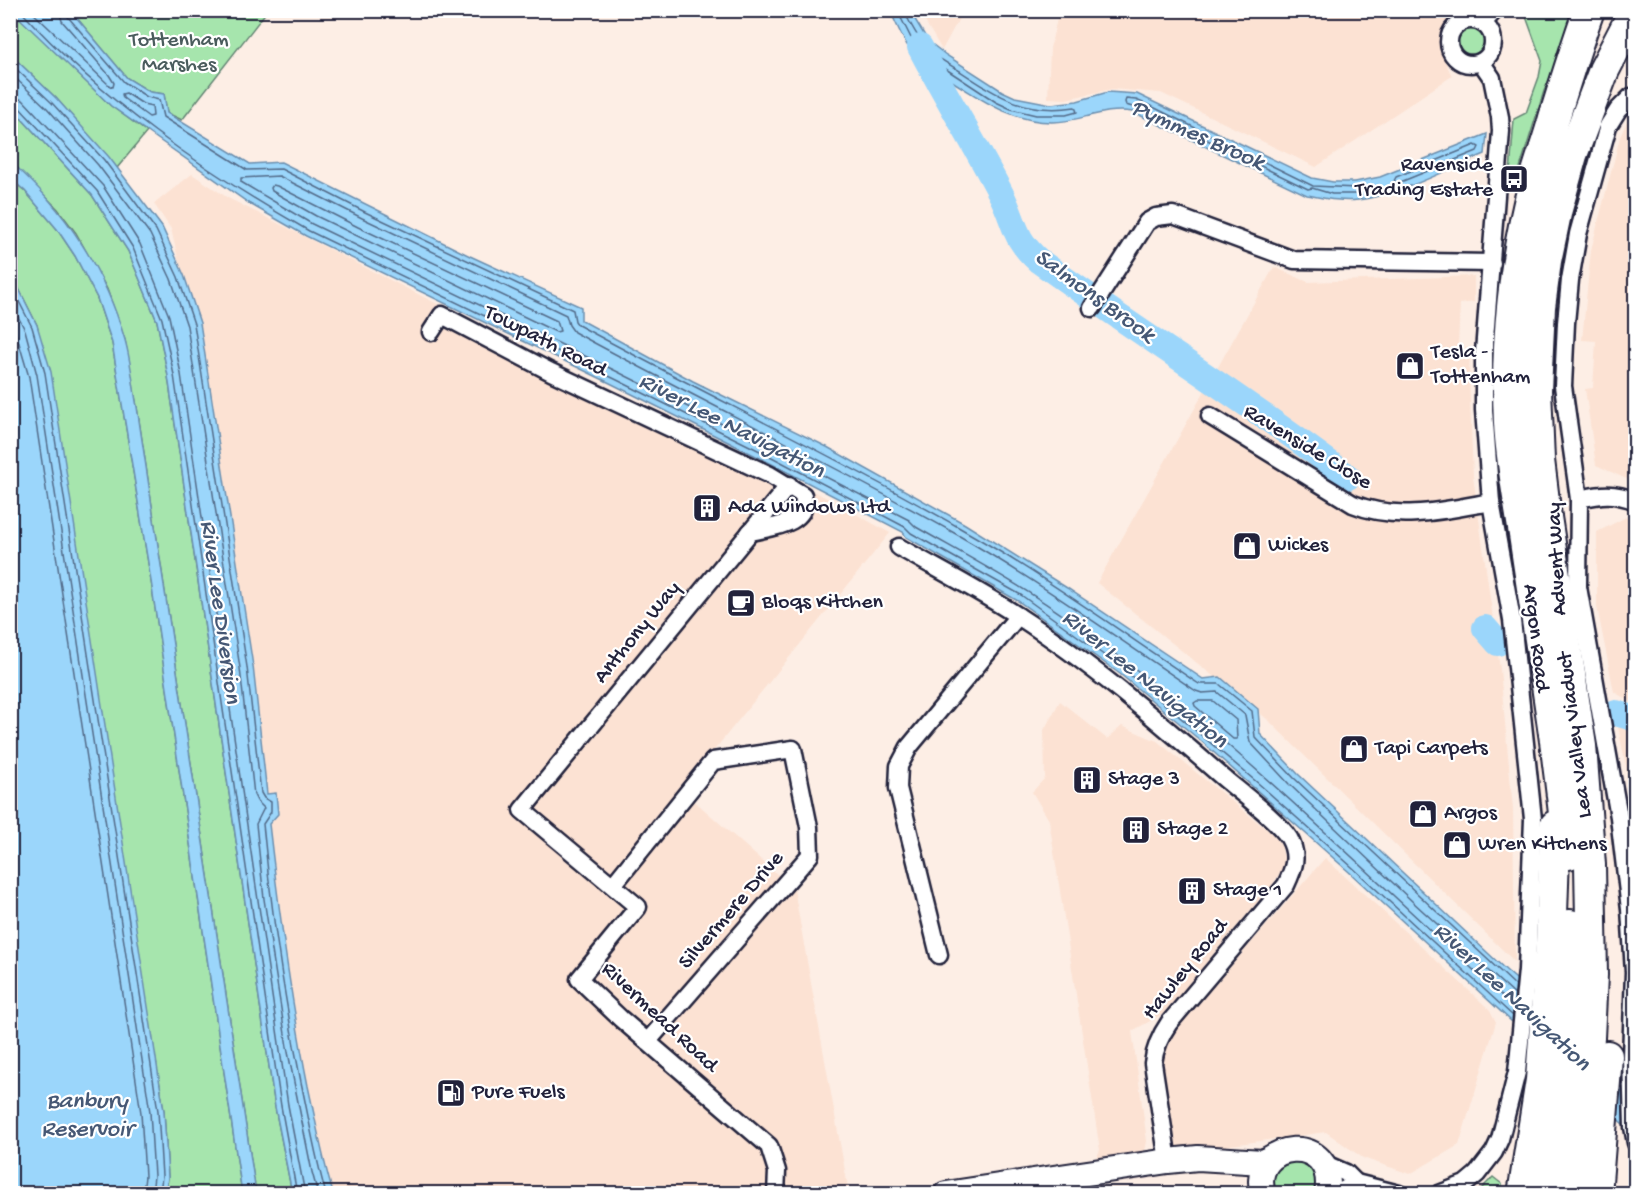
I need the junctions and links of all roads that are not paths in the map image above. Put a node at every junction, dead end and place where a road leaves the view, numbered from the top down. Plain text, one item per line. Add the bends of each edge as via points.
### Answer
1 (1590, 10) edge
2 (1607, 10) edge
3 (1635, 10) edge
4 (1489, 17) edge
5 (1481, 62) junction
6 (1633, 98) edge
7 (1553, 124) junction
8 (1492, 263) junction
9 (1095, 304) dead end
10 (431, 332) dead end
11 (1210, 416) dead end
12 (789, 484) junction
13 (1579, 499) junction
14 (1635, 501) edge
15 (1491, 502) junction
16 (750, 532) junction
17 (899, 547) dead end
18 (1542, 572) junction
19 (1018, 616) junction
20 (1569, 748) junction
21 (522, 810) joint
22 (613, 885) junction
23 (939, 955) dead end
24 (1581, 967) junction
25 (1635, 1009) edge
26 (648, 1041) junction
27 (1529, 1076) junction
28 (1635, 1143) edge
29 (1274, 1156) junction
30 (1231, 1160) junction
31 (1168, 1161) junction
32 (1323, 1163) junction
33 (1356, 1183) junction
34 (1262, 1191) edge
35 (776, 1194) edge
36 (946, 1194) edge
37 (1327, 1194) edge
38 (1336, 1194) edge
39 (1399, 1194) edge
40 (1439, 1194) edge
41 (1523, 1194) edge
42 (1544, 1194) edge
43 (1566, 1194) edge
44 (1594, 1194) edge

1 - 7 highway
2 - 7 highway
3 - 18 highway via 1604,70 1584,121 1557,209 1546,261 1540,307 1537,406
4 - 5 street via 1493,46
4 - 5 street via 1458,23 1448,42 1457,59 1469,64
5 - 8 street, Argon Road via 1492,78 1500,117
6 - 13 street, Advent Way via 1618,110 1606,135 1578,234 1570,280 1563,386
7 - 18 highway via 1522,238 1510,333 1513,472
8 - 9 street via 1294,260 1165,215 1147,222
8 - 15 street, Argon Road via 1484,352
10 - 12 street, Towpath Road via 442,315 551,372
11 - 15 street, Ravenside Close via 1367,510 1436,513
12 - 16 street, Anthony Way
12 - 16 street via 803,495 805,503 800,514 793,522
13 - 14 street via 1607,493
13 - 25 street, Advent Way via 1578,587 1619,817 1633,943
15 - 27 street, Argon Road via 1512,620 1533,819 1527,970
16 - 21 street, Anthony Way
17 - 19 street
18 - 20 highway, Lea Valley Viaduct
19 - 23 street via 909,747 898,766 898,788
19 - 31 street, Hawley Road via 1076,656 1220,774 1280,827 1296,857 1286,885 1169,1023 1155,1047 1153,1063
20 - 24 highway, Lea Valley Viaduct via 1569,867
20 - 24 highway via 1604,864 1612,950
21 - 22 street, Rivermead Road
22 - 26 street, Rivermead Road via 638,907 579,980
22 - 26 street, Silvermere Drive via 713,761 794,749 809,827 810,855
24 - 27 highway
24 - 42 highway, Lea Valley Viaduct
24 - 43 highway, Lea Valley Viaduct via 1589,1038
24 - 44 highway via 1601,1132
25 - 28 street, Advent Way via 1631,1057
26 - 35 street, Rivermead Road via 769,1146 777,1171
27 - 40 street, Argon Road via 1507,1115 1494,1152 1465,1184
27 - 41 highway
29 - 30 street via 1263,1162
29 - 32 street via 1283,1150 1305,1150
29 - 34 street via 1261,1177
30 - 31 street
30 - 34 street via 1258,1179
31 - 36 street
32 - 33 street via 1346,1173
32 - 37 street via 1328,1172
33 - 38 street
33 - 39 street

